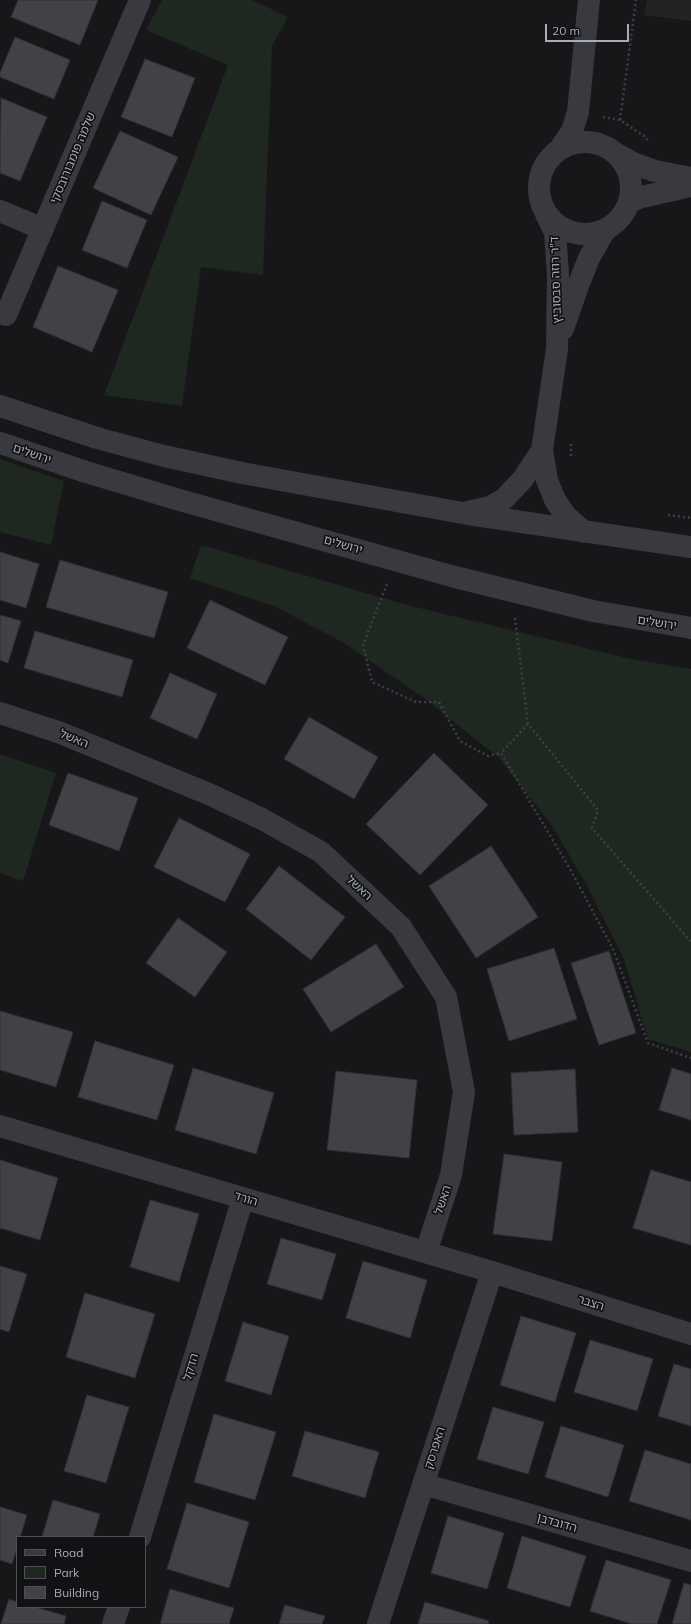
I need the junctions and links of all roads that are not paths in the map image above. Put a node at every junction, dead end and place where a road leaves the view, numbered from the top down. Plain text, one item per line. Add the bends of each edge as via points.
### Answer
1 (140, 0) edge
2 (589, 0) edge
3 (561, 147) junction
4 (617, 154) junction
5 (691, 178) edge
6 (691, 186) edge
7 (629, 202) junction
8 (0, 211) edge
9 (546, 214) junction
10 (43, 229) junction
11 (605, 230) junction
12 (6, 315) dead end
13 (557, 349) junction
14 (0, 406) edge
15 (0, 443) edge
16 (542, 450) junction
17 (464, 513) junction
18 (584, 532) junction
19 (691, 547) edge
20 (691, 628) edge
21 (0, 713) edge
22 (0, 1126) edge
23 (242, 1198) junction
24 (426, 1252) junction
25 (492, 1272) junction
26 (691, 1334) edge
27 (423, 1484) junction
28 (140, 1536) edge
29 (691, 1561) edge
30 (118, 1608) edge
31 (113, 1624) edge
32 (378, 1624) edge

1 - 10 street, שלמה פומבורובסקי
2 - 3 street via 578,112 572,130
3 - 4 street via 575,142 590,141 605,145
3 - 9 street via 549,157 541,170 539,200
4 - 5 street via 655,171
4 - 7 street via 626,166 631,180
6 - 7 street
7 - 11 street via 624,213
8 - 10 street
9 - 11 street via 570,232 582,234
9 - 13 street, ד"ר רוזה סבסוביץ via 555,232 558,274
10 - 12 street, שלמה פומבורובסקי
11 - 13 street, ד"ר רוזה סבסוביץ via 580,279
13 - 16 street, ד"ר רוזה סבסוביץ
14 - 17 street via 97,438 164,456 310,486
15 - 20 street, ירושלים via 183,501 396,560 593,611
16 - 17 street, ד"ר רוזה סבסוביץ via 523,479 504,499 490,507
16 - 18 street, ד"ר רוזה סבסוביץ via 547,480 555,500 566,516
17 - 18 street
18 - 19 street
21 - 24 street, האשל via 68,736 262,819 321,852 402,927 446,997 464,1092 451,1175
22 - 23 street, הורד
23 - 24 street, הורד
23 - 28 street, הדקל
24 - 25 street, הורד
25 - 26 street, הצבר
25 - 27 street, האפרסק
27 - 29 street, הדובדבן
27 - 32 street, האפרסק
30 - 31 street

